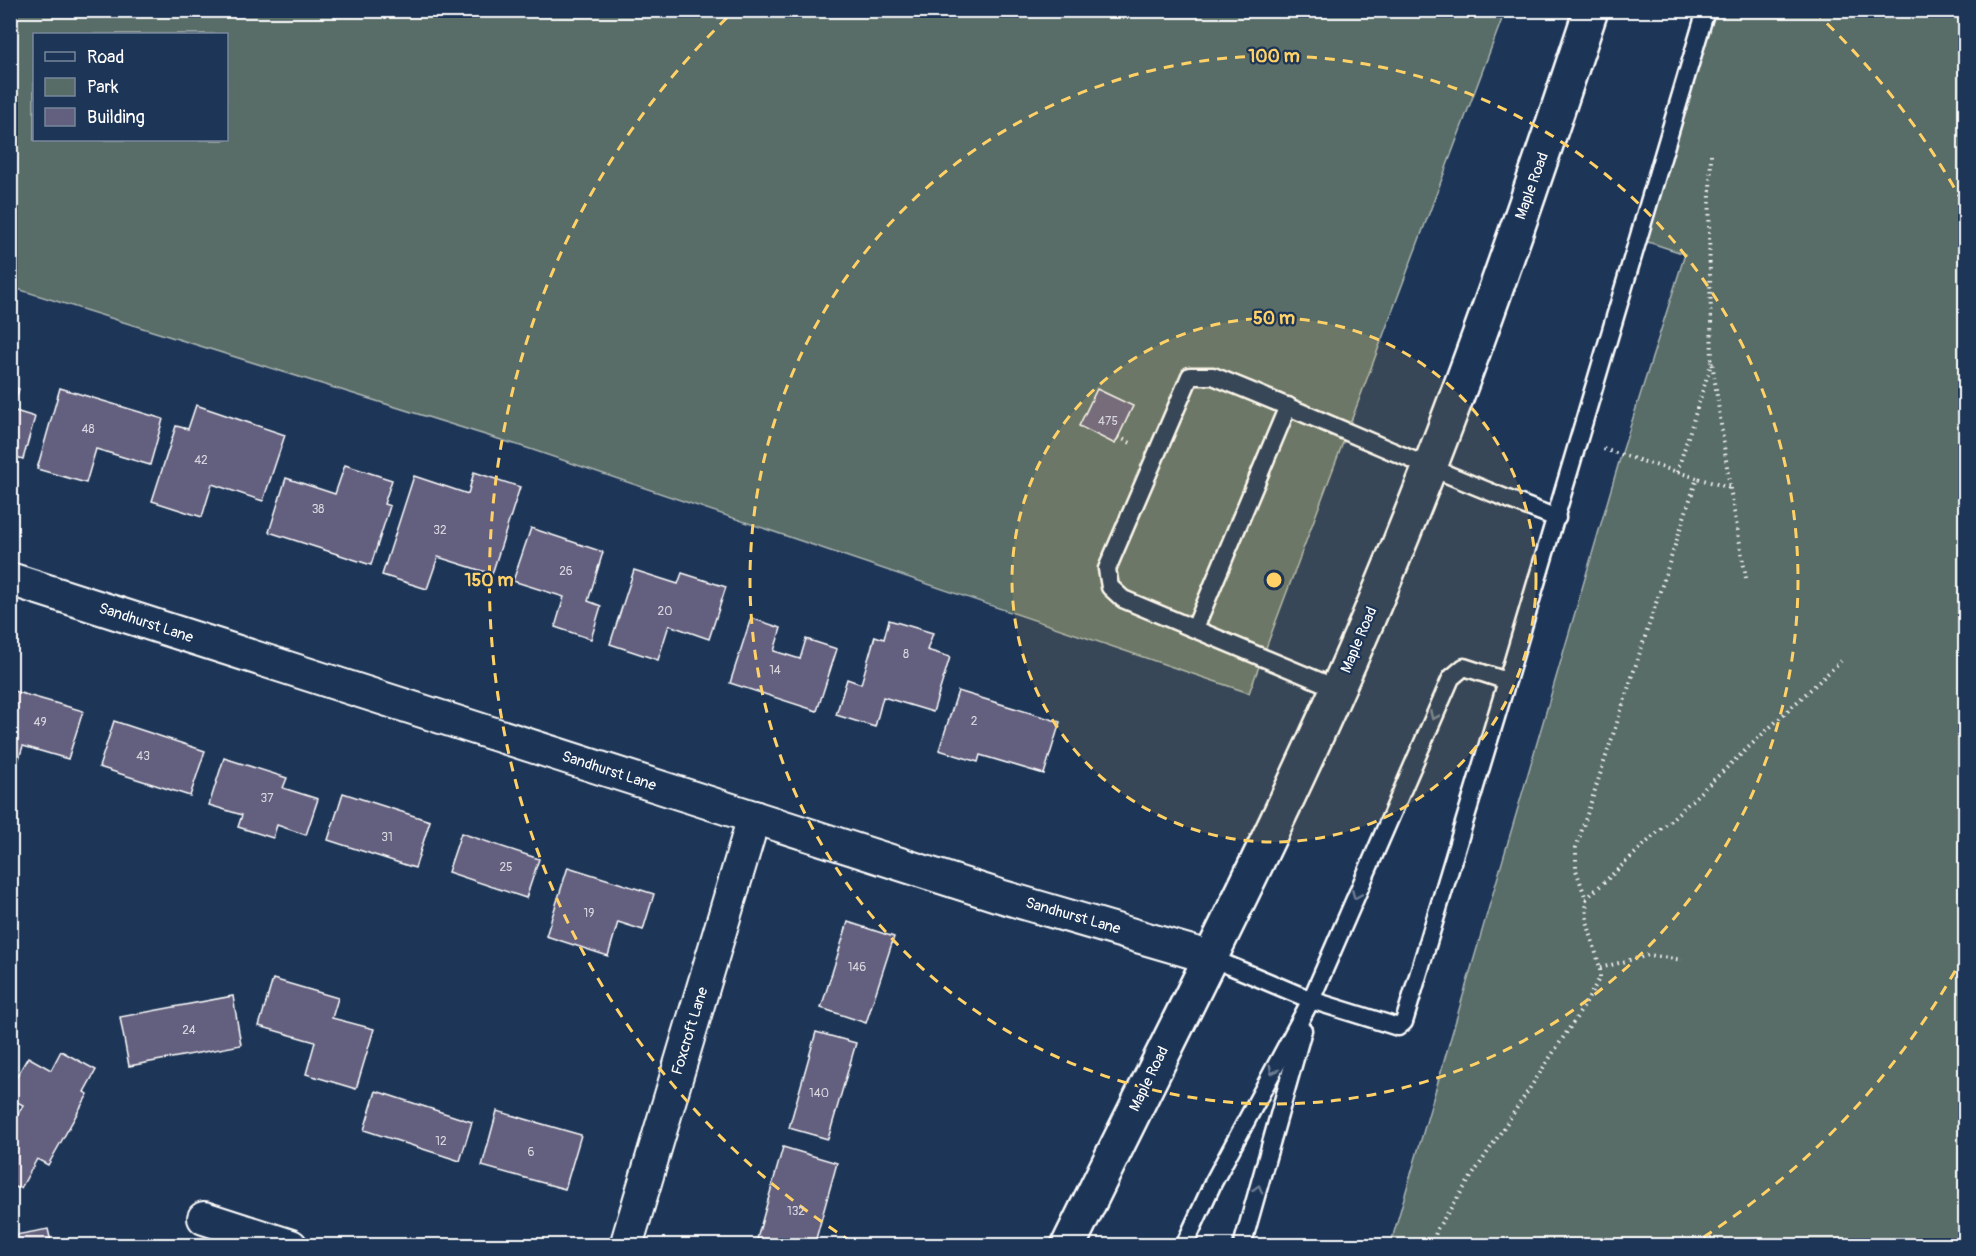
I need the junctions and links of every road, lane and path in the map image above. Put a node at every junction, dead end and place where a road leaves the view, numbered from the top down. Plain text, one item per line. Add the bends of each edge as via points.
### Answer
1 (1591, 10) edge
2 (1706, 10) edge
3 (1711, 154) dead end
4 (1712, 362) junction
5 (1288, 406) junction
6 (1580, 442) junction
7 (1431, 469) junction
8 (1677, 472) junction
9 (1697, 478) junction
10 (1730, 488) junction
11 (1557, 518) junction
12 (1746, 578) dead end
13 (10, 579) edge
14 (1195, 628) junction
15 (1841, 661) dead end
16 (1507, 681) junction
17 (1338, 689) junction
18 (754, 817) junction
19 (1586, 899) junction
20 (1209, 957) junction
21 (1682, 960) dead end
22 (1600, 968) junction
23 (1311, 1000) junction
24 (204, 1218) dead end
25 (291, 1245) edge
26 (626, 1245) edge
27 (1068, 1245) edge
28 (1185, 1245) edge
29 (1242, 1245) edge
30 (1432, 1245) edge

1 - 7 main road, Maple Road
2 - 6 lane
3 - 4 path
4 - 8 path
4 - 10 path
5 - 7 lane
5 - 14 lane
5 - 14 lane via 1213,376 1190,376 1176,403 1107,569 1110,587 1124,599
6 - 8 path
6 - 11 lane
7 - 11 lane
7 - 17 main road, Maple Road
8 - 9 path
9 - 10 path
9 - 19 path via 1576,848 1576,870
10 - 12 path
11 - 16 lane
13 - 18 street, Sandhurst Lane
14 - 17 lane
15 - 19 path
16 -> 23 lane via 1464,668 1451,678
16 - 23 lane via 1404,1022 1398,1027
17 - 20 main road, Maple Road
18 - 20 street, Sandhurst Lane via 1000,896
18 - 26 street, Foxcroft Lane
19 - 22 path via 1587,921
20 - 23 lane
20 - 27 main road, Maple Road
21 - 22 path via 1649,955
22 - 30 path via 1600,977 1586,1003 1437,1229
23 -> 28 lane via 1213,1183
29 -> 23 lane
24 - 25 street

